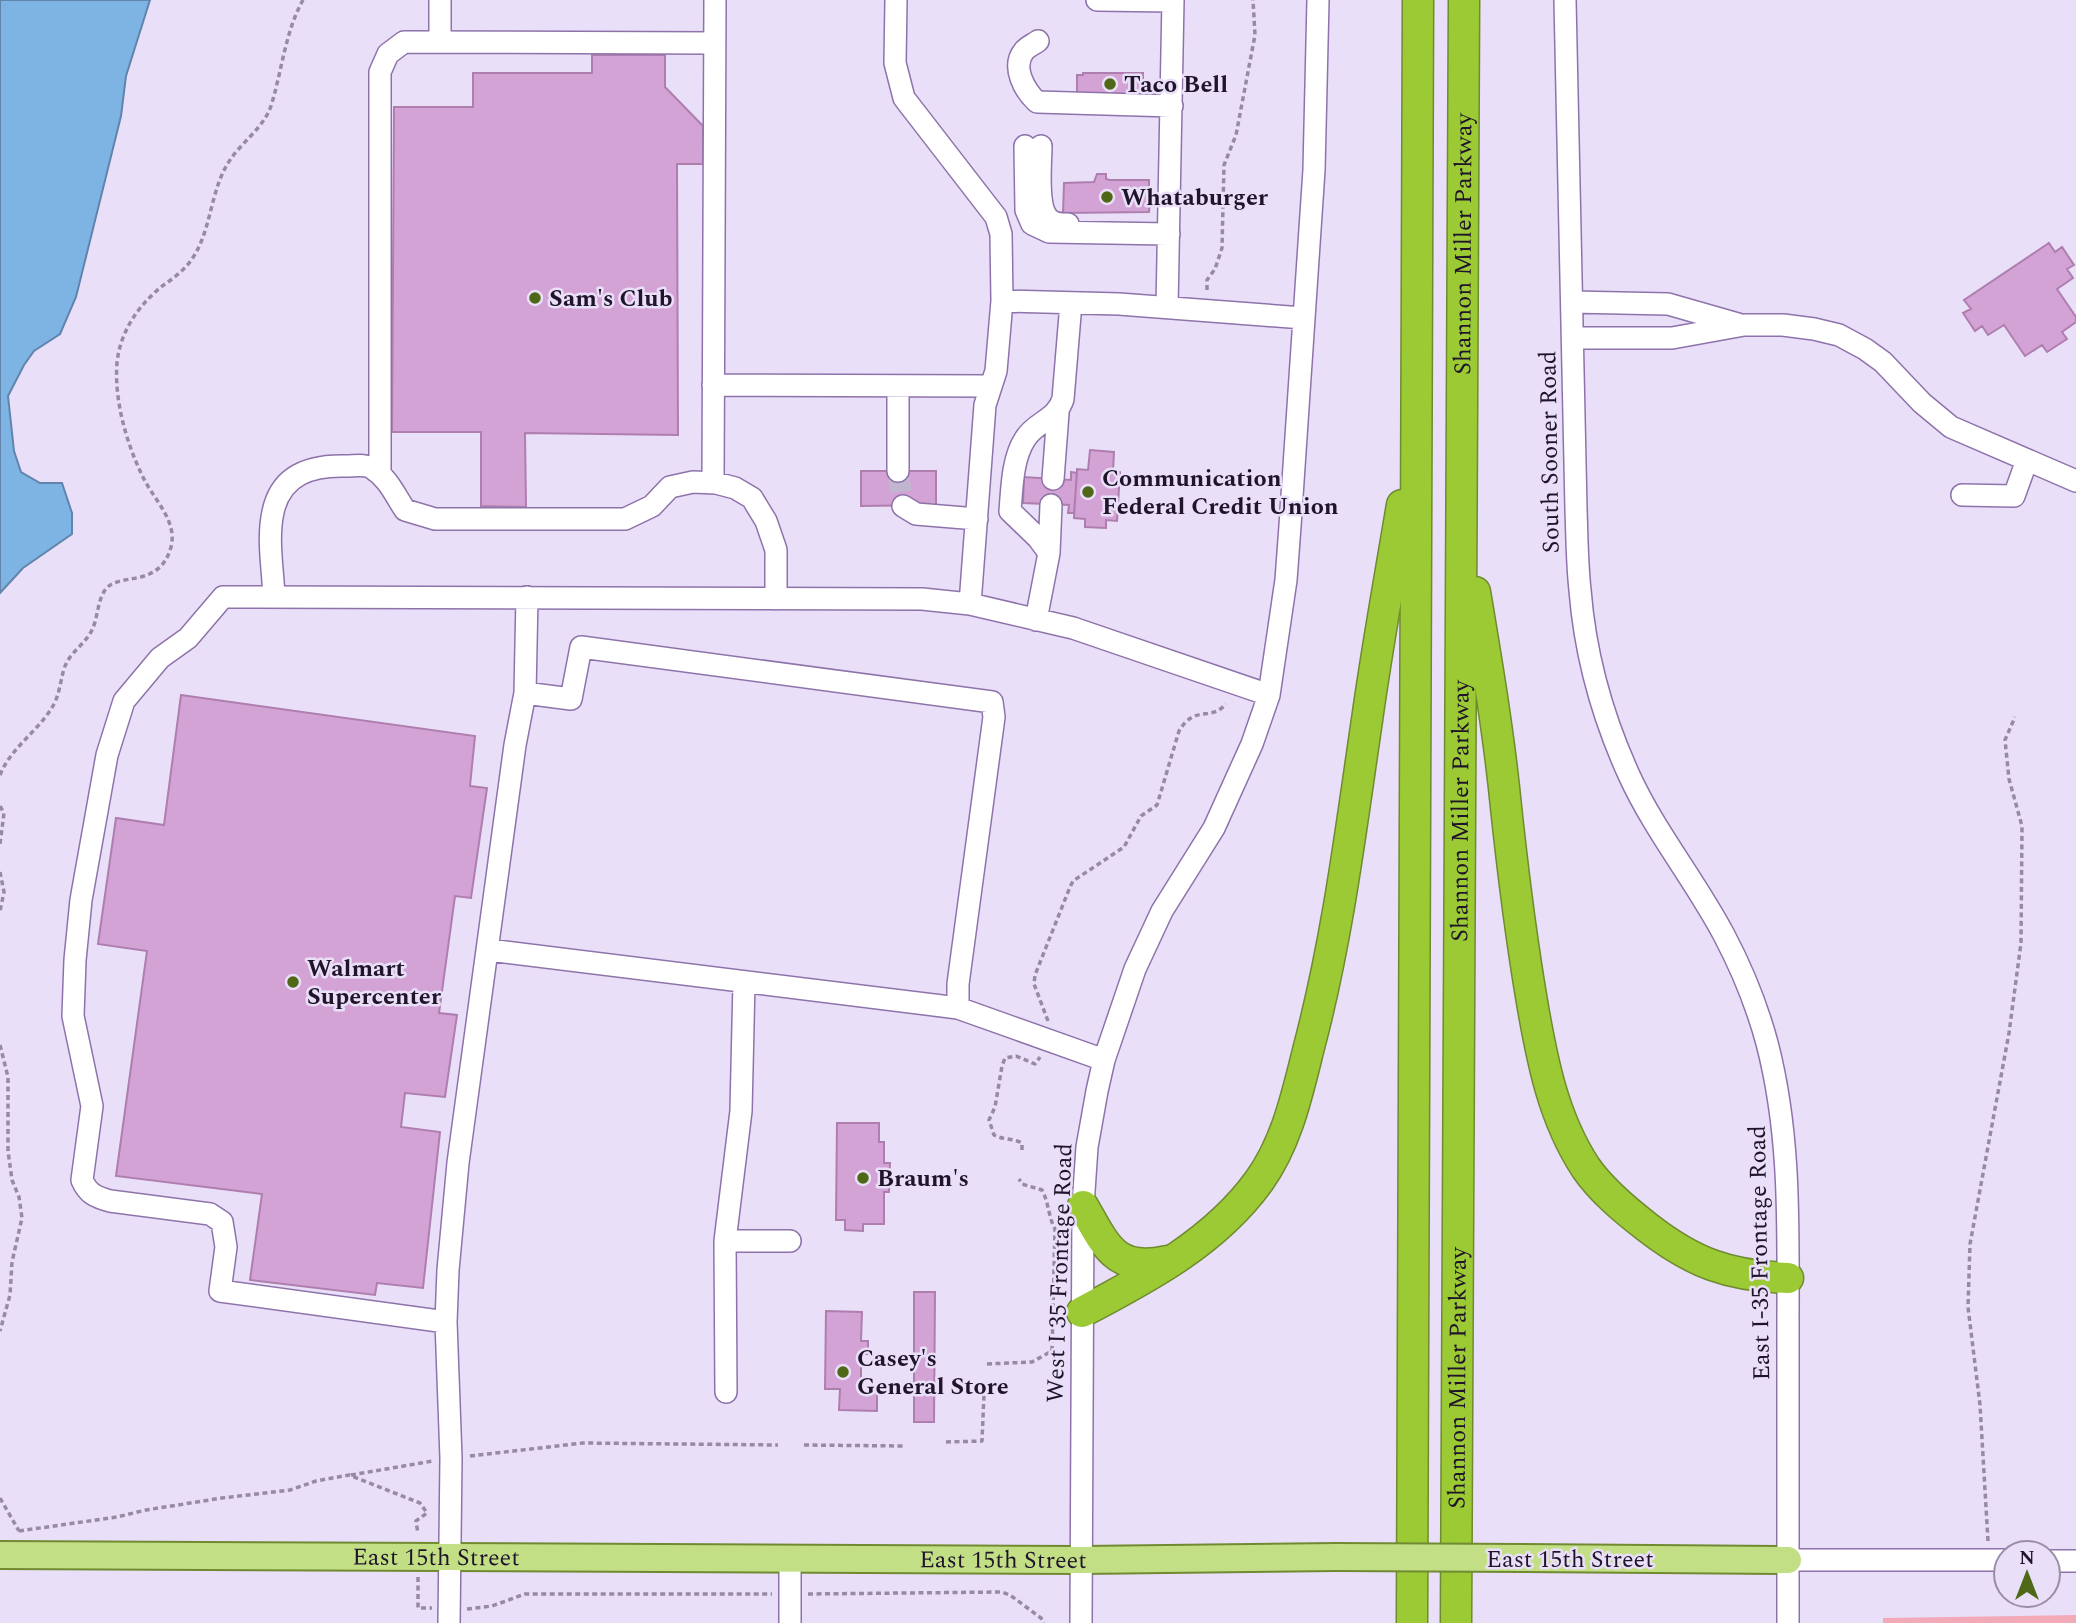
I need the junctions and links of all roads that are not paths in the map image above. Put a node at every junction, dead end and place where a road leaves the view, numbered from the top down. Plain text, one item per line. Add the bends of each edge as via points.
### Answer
1 (440, 0) edge
2 (715, 0) edge
3 (896, 0) edge
4 (1097, 0) edge
5 (1318, 0) edge
6 (1418, 0) edge
7 (1464, 0) edge
8 (1565, 0) edge
9 (1173, 1) edge
10 (1038, 41) dead end
11 (440, 42) junction
12 (714, 43) junction
13 (1172, 106) junction
14 (1033, 146) dead end
15 (1169, 229) junction
16 (1002, 301) junction
17 (1572, 302) junction
18 (1071, 303) junction
19 (1167, 307) junction
20 (1303, 318) junction
21 (1744, 325) junction
22 (1573, 338) junction
23 (713, 385) junction
24 (898, 386) junction
25 (991, 386) junction
26 (1417, 411) junction
27 (1058, 413) junction
28 (2027, 460) junction
29 (898, 471) tunnel mouth
30 (380, 474) junction
31 (1053, 479) dead end
32 (2076, 481) edge
33 (713, 482) junction
34 (1962, 495) dead end
35 (1051, 505) dead end
36 (902, 506) dead end
37 (1462, 512) junction
38 (977, 519) junction
39 (1049, 553) junction
40 (274, 597) junction
41 (527, 597) junction
42 (776, 599) junction
43 (970, 604) junction
44 (1036, 620) junction
45 (525, 693) junction
46 (1269, 695) junction
47 (1689, 880) joint
48 (489, 950) junction
49 (744, 982) junction
50 (958, 1008) junction
51 (1104, 1060) junction
52 (1083, 1206) junction
53 (725, 1241) junction
54 (790, 1241) dead end
55 (1174, 1259) junction
56 (1788, 1278) junction
57 (1082, 1312) junction
58 (446, 1322) junction
59 (726, 1392) dead end
60 (0, 1555) edge
61 (449, 1556) junction
62 (790, 1558) junction
63 (1082, 1560) junction
64 (1788, 1560) junction
65 (1992, 1560) edge
66 (449, 1623) edge
67 (790, 1623) edge
68 (1081, 1623) edge
69 (1412, 1623) edge
70 (1456, 1623) edge
71 (1788, 1623) edge

1 - 11 street
2 - 12 street
3 - 16 street via 895,62 904,98 996,218 1001,234
4 - 9 street
5 - 20 street, West I 35 Frontage Road via 1314,170
6 - 26 highway, Shannon Miller Parkway
7 - 37 highway, Shannon Miller Parkway
8 - 17 street, South Sooner Road
9 - 13 street
10 - 13 street via 1020,59 1025,91 1037,102
11 - 12 street
11 - 30 street via 404,42 388,54 380,72
12 - 23 street
13 - 15 street
14 - 15 street via 1041,207 1049,220
15 - 19 street
16 - 18 street
16 - 25 street
17 - 21 street via 1668,304
17 - 22 street, South Sooner Road
18 - 19 street
18 - 27 street
19 - 20 street
20 - 46 street, West I 35 Frontage Road via 1286,580
21 - 22 street via 1672,338
21 - 28 street via 1814,328 1839,335 1883,362 1951,427
22 - 47 street, South Sooner Road via 1580,593 1591,660 1630,775
23 - 24 street
23 - 33 street
24 - 25 street
24 - 29 street
25 - 38 street via 985,405
26 - 55 highway via 1346,875 1294,1104 1278,1148 1259,1181 1205,1238
26 - 69 highway, Shannon Miller Parkway
27 - 31 street
27 - 39 street via 1025,439 1016,465 1010,511
28 - 32 street
28 - 34 street via 2014,496
30 - 33 street via 405,510 459,520 625,519 652,506 670,487
30 - 40 street via 369,466 319,466 290,479 273,511
33 - 42 street via 752,498 766,522 776,550
35 - 39 street
36 - 38 street via 916,514
37 - 56 highway via 1497,723 1519,926 1543,1065 1566,1132 1587,1169 1619,1206 1656,1234 1701,1262 1731,1272
37 - 70 highway, Shannon Miller Parkway
38 - 43 street
39 - 44 street
40 - 41 street
40 - 58 street via 223,597 188,638 160,658 124,701 114,727 81,900 75,960 73,1016 92,1106 82,1180 87,1191 110,1201 210,1213 222,1222 226,1247 220,1291
41 - 42 street
41 - 45 street
42 - 43 street via 922,599
43 - 44 street
44 - 46 street via 1073,628
45 - 48 street
45 - 50 street via 572,699 580,647 992,702 994,717
46 - 51 street, West I 35 Frontage Road via 1219,816 1162,911 1135,969
47 - 56 street, East I-35 Frontage Road via 1723,934 1766,1042 1788,1166
48 - 49 street
48 - 58 street via 452,1214
49 - 50 street
49 - 53 street via 741,1111
50 - 51 street
51 - 52 street, West I 35 Frontage Road via 1087,1147
52 - 55 highway via 1115,1255 1134,1264
52 - 57 street, West I 35 Frontage Road
53 - 54 street
53 - 59 street
55 - 57 highway
56 - 64 street, East I-35 Frontage Road
57 - 63 street, West I 35 Frontage Road
58 - 61 street
60 - 61 main road, East 15th Street
61 - 62 main road, East 15th Street
61 - 66 street
62 - 63 main road, East 15th Street
62 - 67 street
63 - 64 main road, East 15th Street, bridge
63 - 68 street, West I 35 Frontage Road
64 - 65 street, East 15th Street
64 - 71 street, East I-35 Frontage Road

